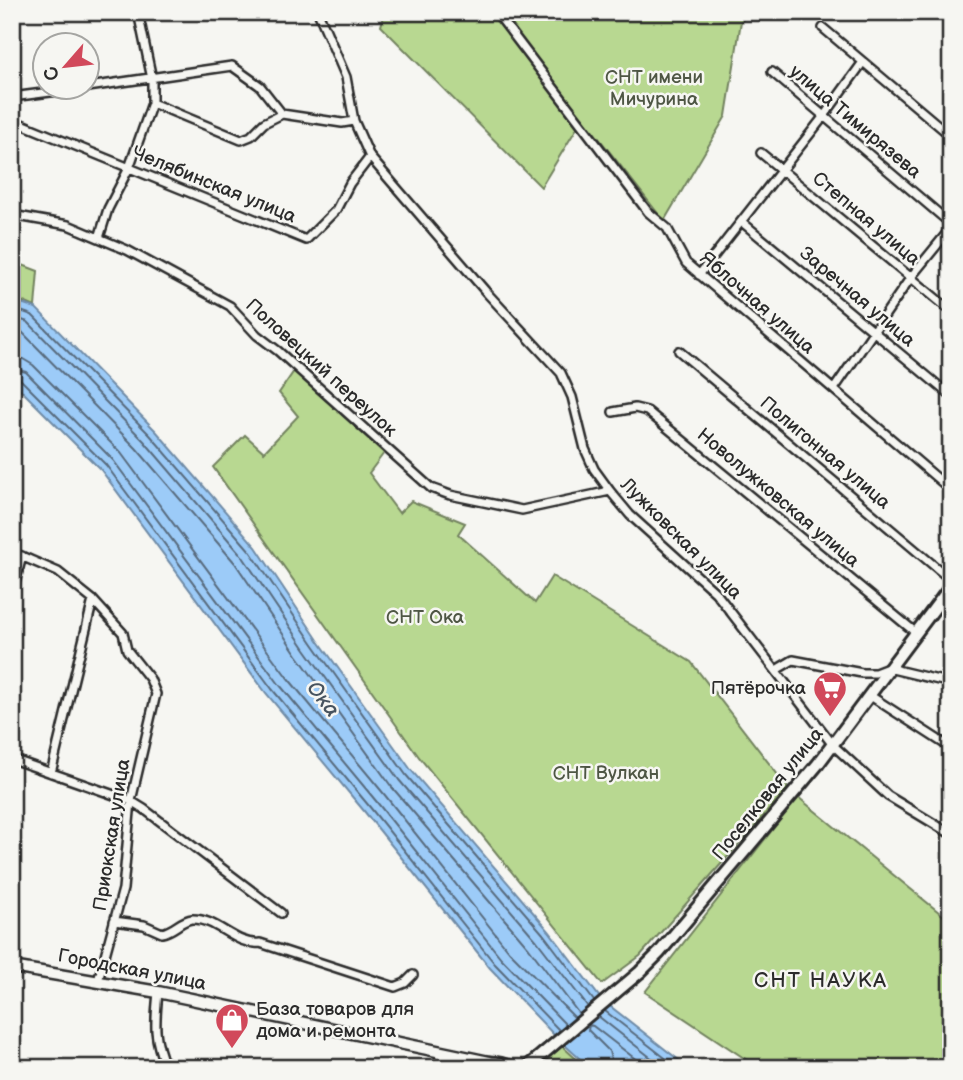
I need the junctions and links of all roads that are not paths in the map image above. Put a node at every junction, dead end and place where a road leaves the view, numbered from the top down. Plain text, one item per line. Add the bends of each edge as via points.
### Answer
1 (138, 12) edge
2 (318, 12) edge
3 (496, 12) edge
4 (823, 28) dead end
5 (863, 62) junction
6 (772, 72) dead end
7 (152, 79) junction
8 (102, 85) edge
9 (32, 94) edge
10 (12, 97) edge
11 (152, 103) junction
12 (282, 114) junction
13 (824, 116) junction
14 (12, 120) edge
15 (354, 121) junction
16 (951, 136) edge
17 (761, 153) dead end
18 (370, 157) junction
19 (130, 168) junction
20 (781, 169) junction
21 (12, 215) edge
22 (742, 222) junction
23 (951, 226) edge
24 (99, 238) junction
25 (699, 275) junction
26 (911, 277) junction
27 (951, 311) edge
28 (874, 331) junction
29 (679, 351) dead end
30 (834, 389) junction
31 (951, 396) edge
32 (613, 412) dead end
33 (951, 490) edge
34 (610, 491) junction
35 (12, 552) edge
36 (22, 556) junction
37 (951, 580) edge
38 (951, 586) edge
39 (12, 594) edge
40 (93, 600) junction
41 (915, 632) junction
42 (888, 668) junction
43 (776, 670) junction
44 (951, 683) edge
45 (869, 695) junction
46 (833, 745) junction
47 (951, 748) edge
48 (12, 759) edge
49 (51, 773) junction
50 (131, 801) junction
51 (951, 834) edge
52 (281, 913) dead end
53 (114, 921) junction
54 (12, 967) edge
55 (413, 975) dead end
56 (98, 981) junction
57 (158, 992) junction
58 (428, 1050) junction
59 (532, 1063) edge
60 (503, 1066) edge
61 (166, 1068) edge
62 (460, 1068) edge
63 (473, 1068) edge

1 - 7 street
2 - 15 street, Лужковская улица via 346,77
3 - 25 street, Яблочная улица via 648,212 667,228 685,264
4 - 5 street
5 - 13 street
5 - 16 street
6 - 13 street, улица Тимирязева
7 - 8 street
7 - 11 street
7 - 12 street via 232,66 260,86
9 - 10 street
11 - 12 street via 241,140
11 - 19 street
12 - 15 street
13 - 20 street
13 - 23 street, улица Тимирязева
14 - 19 street, Челябинская улица
15 - 18 street, Лужковская улица
17 - 20 street, Степная улица
18 - 19 street, Челябинская улица via 336,210 306,240
18 - 34 street, Лужковская улица via 561,373 585,449
19 - 24 street via 108,209
20 - 22 street
20 - 26 street, Степная улица
21 - 24 street, Половецкий переулок via 68,225
22 - 25 street
22 - 28 street, Заречная улица
23 - 26 street
24 - 34 street, Половецкий переулок via 230,306 431,488 523,510
25 - 30 street, Яблочная улица
26 - 27 street, Степная улица
26 - 28 street
28 - 30 street
28 - 31 street, Заречная улица
29 - 37 street, Полигонная улица
30 - 33 street, Яблочная улица
32 - 41 street, Новолужковская улица via 647,411
34 - 43 street, Лужковская улица via 716,593
35 - 36 street
36 - 39 street
36 - 40 street via 58,572
38 - 41 highway, Поселковая улица
40 - 49 street
40 - 50 street, Приокская улица via 123,633 127,650 156,694
41 - 42 highway, Поселковая улица
42 - 43 street via 862,673 793,660
42 - 44 street
42 - 45 highway, Поселковая улица
43 - 46 street, Лужковская улица
45 - 46 highway, Поселковая улица
45 - 47 street
46 - 51 street, Лужковская улица via 888,796
46 - 59 highway, Поселковая улица via 659,953
48 - 49 street
49 - 50 street
50 - 52 street
50 - 53 street, Приокская улица via 123,889
53 - 55 street via 162,933 194,919 250,944 260,943 395,987
53 - 56 street, Приокская улица
54 - 56 main road, Городская улица
56 - 57 main road, Городская улица
57 - 58 main road, Городская улица
57 - 61 street via 155,1028
58 - 60 main road, Городская улица
58 - 62 main road
59 - 60 highway
60 - 63 highway via 481,1063

